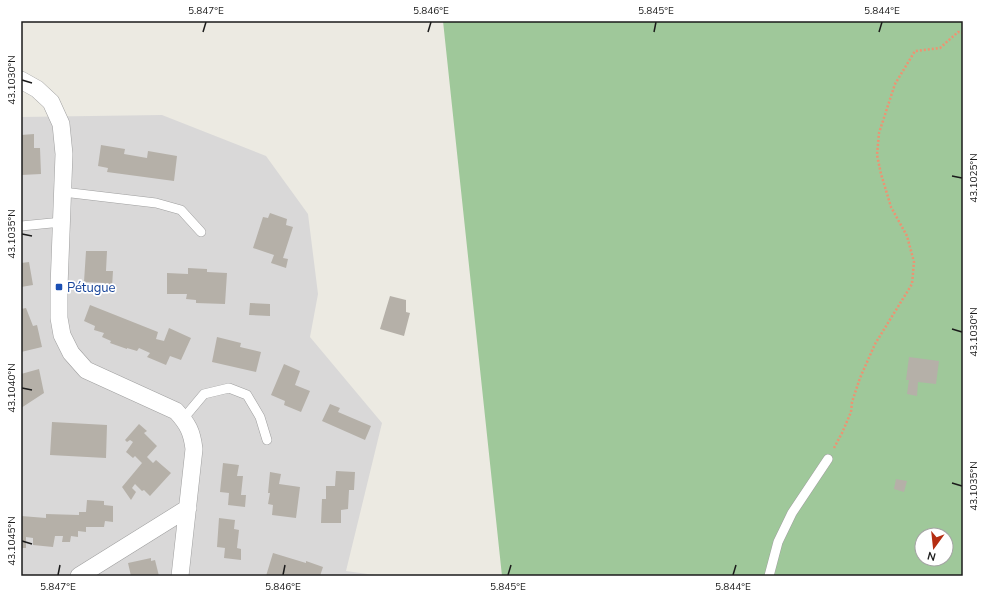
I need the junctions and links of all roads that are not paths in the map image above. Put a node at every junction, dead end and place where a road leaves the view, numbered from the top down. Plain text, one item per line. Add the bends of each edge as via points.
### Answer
1 (21, 80) edge
2 (63, 192) junction
3 (62, 222) junction
4 (21, 226) edge
5 (201, 232) dead end
6 (183, 419) junction
7 (267, 440) dead end
8 (828, 459) road end
9 (188, 508) junction
10 (79, 576) edge
11 (180, 576) edge
12 (770, 576) edge

1 - 2 street via 37,89 51,102 61,124 64,154
2 - 3 street
2 - 5 lane via 156,203 181,210
3 - 4 lane
3 - 6 street via 59,318 62,335 71,353 86,370 176,411
6 - 7 lane via 204,394 229,388 247,395 260,417
6 - 9 street via 192,436 194,449
8 - 12 lane via 792,513 778,542
9 - 10 street
9 - 11 street

